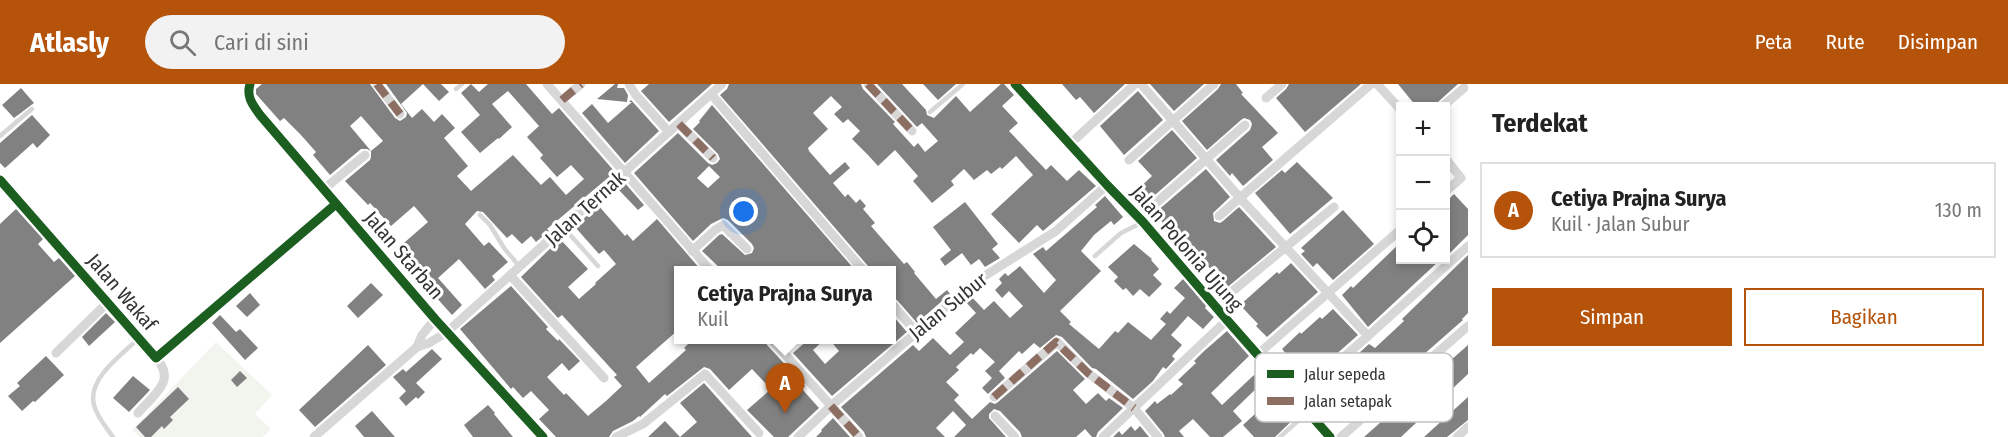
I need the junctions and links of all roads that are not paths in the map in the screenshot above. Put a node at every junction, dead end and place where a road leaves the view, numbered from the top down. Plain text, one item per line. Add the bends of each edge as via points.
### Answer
1 (377, 84) edge
2 (462, 84) edge
3 (547, 84) edge
4 (581, 84) edge
5 (629, 84) edge
6 (722, 84) edge
7 (868, 84) edge
8 (963, 84) edge
9 (1015, 84) edge
10 (1135, 84) edge
11 (1141, 84) edge
12 (1214, 84) edge
13 (1282, 84) edge
14 (1371, 84) edge
15 (1377, 84) edge
16 (250, 86) edge
17 (1464, 88) dead end
18 (456, 89) dead end
19 (711, 94) junction
20 (1266, 98) dead end
21 (562, 100) junction
22 (1448, 102) edge
23 (1396, 103) edge
24 (32, 109) dead end
25 (930, 112) dead end
26 (400, 114) dead end
27 (1173, 120) junction
28 (679, 124) junction
29 (1245, 125) dead end
30 (912, 130) dead end
31 (669, 132) junction
32 (0, 135) edge
33 (1070, 144) junction
34 (365, 156) dead end
35 (713, 158) dead end
36 (1207, 158) junction
37 (1128, 160) dead end
38 (1450, 164) edge
39 (625, 172) junction
40 (1461, 178) junction
41 (0, 180) edge
42 (1107, 185) junction
43 (1468, 187) edge
44 (1450, 188) edge
45 (324, 189) junction
46 (1240, 198) junction
47 (336, 204) junction
48 (1334, 207) dead end
49 (480, 215) dead end
50 (1219, 216) dead end
51 (1141, 220) junction
52 (564, 228) junction
53 (1396, 234) edge
54 (1468, 246) edge
55 (1287, 247) junction
56 (747, 249) dead end
57 (692, 250) junction
58 (1095, 256) dead end
59 (519, 266) junction
60 (598, 266) dead end
61 (706, 266) edge
62 (860, 266) edge
63 (510, 275) junction
64 (1234, 290) dead end
65 (1329, 293) junction
66 (107, 303) junction
67 (896, 310) edge
68 (435, 319) junction
69 (1227, 320) junction
70 (1468, 326) edge
71 (447, 332) junction
72 (916, 332) junction
73 (1368, 336) junction
74 (139, 338) junction
75 (776, 344) edge
76 (417, 347) junction
77 (56, 353) dead end
78 (1255, 353) edge
79 (1259, 353) edge
80 (1349, 353) edge
81 (1437, 353) edge
82 (156, 358) junction
83 (604, 378) dead end
84 (993, 397) dead end
85 (831, 406) junction
86 (1134, 408) junction
87 (138, 413) dead end
88 (995, 416) dead end
89 (1297, 422) edge
90 (1317, 422) edge
91 (1358, 422) edge
92 (1468, 427) edge
93 (759, 436) edge
94 (113, 437) edge
95 (314, 437) edge
96 (543, 437) edge
97 (616, 437) edge
98 (798, 437) edge
99 (859, 437) edge
100 (1015, 437) edge
101 (1103, 437) edge
102 (1158, 437) edge
103 (1280, 437) edge
104 (1330, 437) edge
105 (1341, 437) edge
106 (1456, 437) edge

1 - 26 street
2 - 18 lane
3 - 21 street
4 - 21 street
5 - 31 street
6 - 19 street, Jalan Ternak
7 - 30 street
8 - 25 lane
9 - 33 street, Jalan Polonia Ujung
10 - 33 street
11 - 27 street
12 - 27 street
13 - 20 street
14 - 46 street
15 - 23 street
16 - 45 street, Jalan Starban via 248,95 254,106
17 - 22 street
19 - 28 street, Jalan Ternak
19 - 62 street
21 - 39 street
24 - 32 lane
27 - 36 street
27 - 37 street
28 - 31 street, Jalan Ternak
28 - 35 street
29 - 36 street
31 - 39 street, Jalan Ternak
33 - 42 street, Jalan Polonia Ujung
34 - 45 street
36 - 46 street
36 - 51 street
38 - 40 street
39 - 52 street, Jalan Ternak
39 - 57 street
40 - 43 street
40 - 44 street
41 - 66 street, Jalan Wakaf
42 - 51 street, Jalan Polonia Ujung
42 - 72 street, Jalan Subur via 1056,231 975,282
45 - 47 street, Jalan Starban
46 - 50 street
46 - 55 street
47 - 68 street, Jalan Starban
47 - 82 street, Jalan Wakaf
48 - 55 street
49 - 59 lane
51 - 58 lane
51 - 69 street, Jalan Polonia Ujung
52 - 59 street, Jalan Ternak
52 - 60 lane
53 - 65 street
54 - 73 street
55 - 64 street
55 - 65 street
56 - 57 street via 723,225
57 - 61 street
59 - 63 street, Jalan Ternak
63 - 71 street, Jalan Ternak
63 - 83 street
65 - 73 street
65 - 79 street
66 - 74 street, Jalan Wakaf
66 - 77 street
67 - 72 street
68 - 71 street, Jalan Starban
68 - 76 street
69 - 78 street, Jalan Polonia Ujung
69 - 86 street
70 - 81 street
71 - 76 street, Jalan Ternak
71 - 96 street, Jalan Starban
72 - 85 street, Jalan Subur
73 - 80 street
74 - 82 street, Jalan Wakaf
74 - 94 lane via 102,374 94,389 97,414
75 - 85 street
76 - 95 street
82 - 87 street via 164,369 165,379
84 - 86 street via 1056,342
85 - 98 street, Jalan Subur
85 - 99 street
86 - 101 street
86 - 102 street
88 - 100 street
89 - 103 lane
90 - 104 street, Jalan Polonia Ujung
91 - 105 street
92 - 106 street
93 - 97 street via 705,374 643,424

